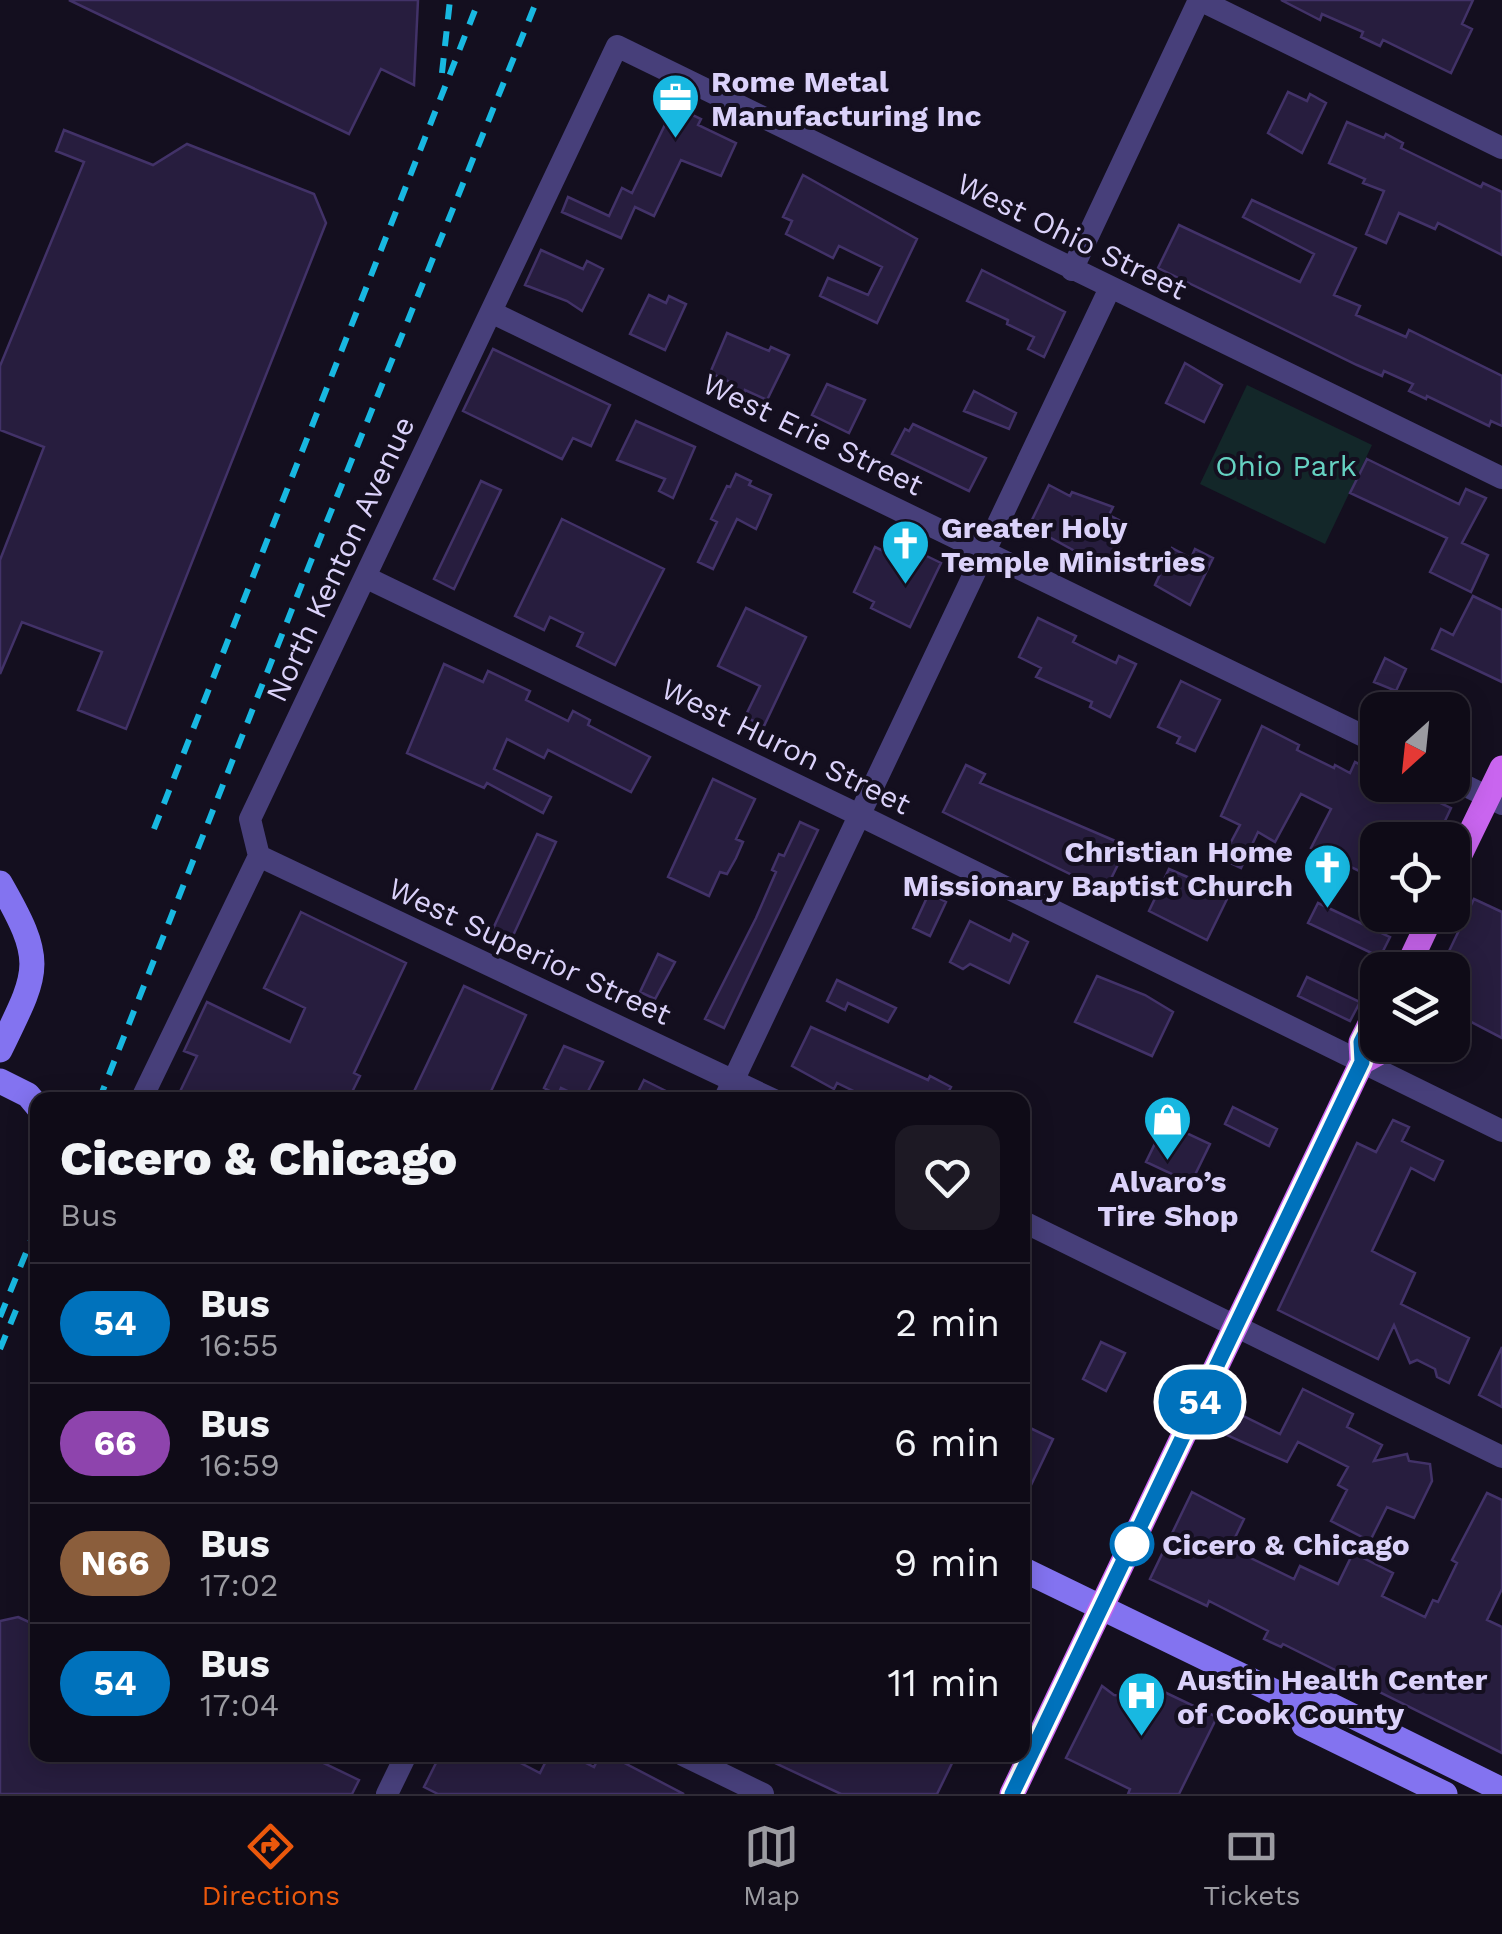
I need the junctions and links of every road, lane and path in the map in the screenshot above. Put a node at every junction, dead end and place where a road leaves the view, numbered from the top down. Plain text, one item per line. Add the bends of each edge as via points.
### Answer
1 (1199, 0) edge
2 (617, 46) joint
3 (1502, 148) edge
4 (1072, 270) junction
5 (1110, 288) junction
6 (491, 312) junction
7 (1502, 478) edge
8 (986, 550) junction
9 (365, 577) junction
10 (1360, 733) edge
11 (1502, 768) edge
12 (1470, 788) edge
13 (1495, 800) edge
14 (860, 815) junction
15 (1470, 842) edge
16 (260, 856) junction
17 (0, 883) edge
18 (0, 1050) edge
19 (1360, 1061) edge
20 (1362, 1062) joint
21 (0, 1081) edge
22 (729, 1090) edge
23 (145, 1092) edge
24 (30, 1099) edge
25 (1502, 1131) edge
26 (1030, 1225) edge
27 (1236, 1326) junction
28 (1502, 1458) edge
29 (1030, 1572) edge
30 (1102, 1607) junction
31 (1300, 1704) junction
32 (1030, 1757) edge
33 (402, 1762) edge
34 (697, 1762) edge
35 (1027, 1762) edge
36 (1502, 1790) edge
37 (386, 1794) edge
38 (763, 1794) edge
39 (1012, 1794) edge
40 (1445, 1794) edge

1 - 3 street
1 - 4 street
2 - 4 street, West Ohio Street
2 - 6 street, North Kenton Avenue
4 - 5 street, West Ohio Street
5 - 7 street, West Ohio Street
5 - 8 street
6 - 8 street, West Erie Street
6 - 9 street, North Kenton Avenue
8 - 10 street, West Erie Street
8 - 14 street
9 - 14 street, West Huron Street
9 - 16 street, North Kenton Avenue via 250,818
11 - 13 main road
12 - 13 street
13 - 15 main road
14 - 19 street, West Huron Street
14 - 22 street
16 - 22 street, West Superior Street
16 - 23 street
17 - 18 main road via 32,947 34,967
20 - 25 street, West Huron Street
20 - 27 main road
21 - 24 main road
26 - 27 street
27 - 28 street
27 - 30 main road
29 - 30 main road
30 - 31 main road
30 - 32 main road
31 - 36 main road via 1314,1698
31 - 40 main road via 1304,1725
33 - 37 street
34 - 38 street
35 - 39 main road

